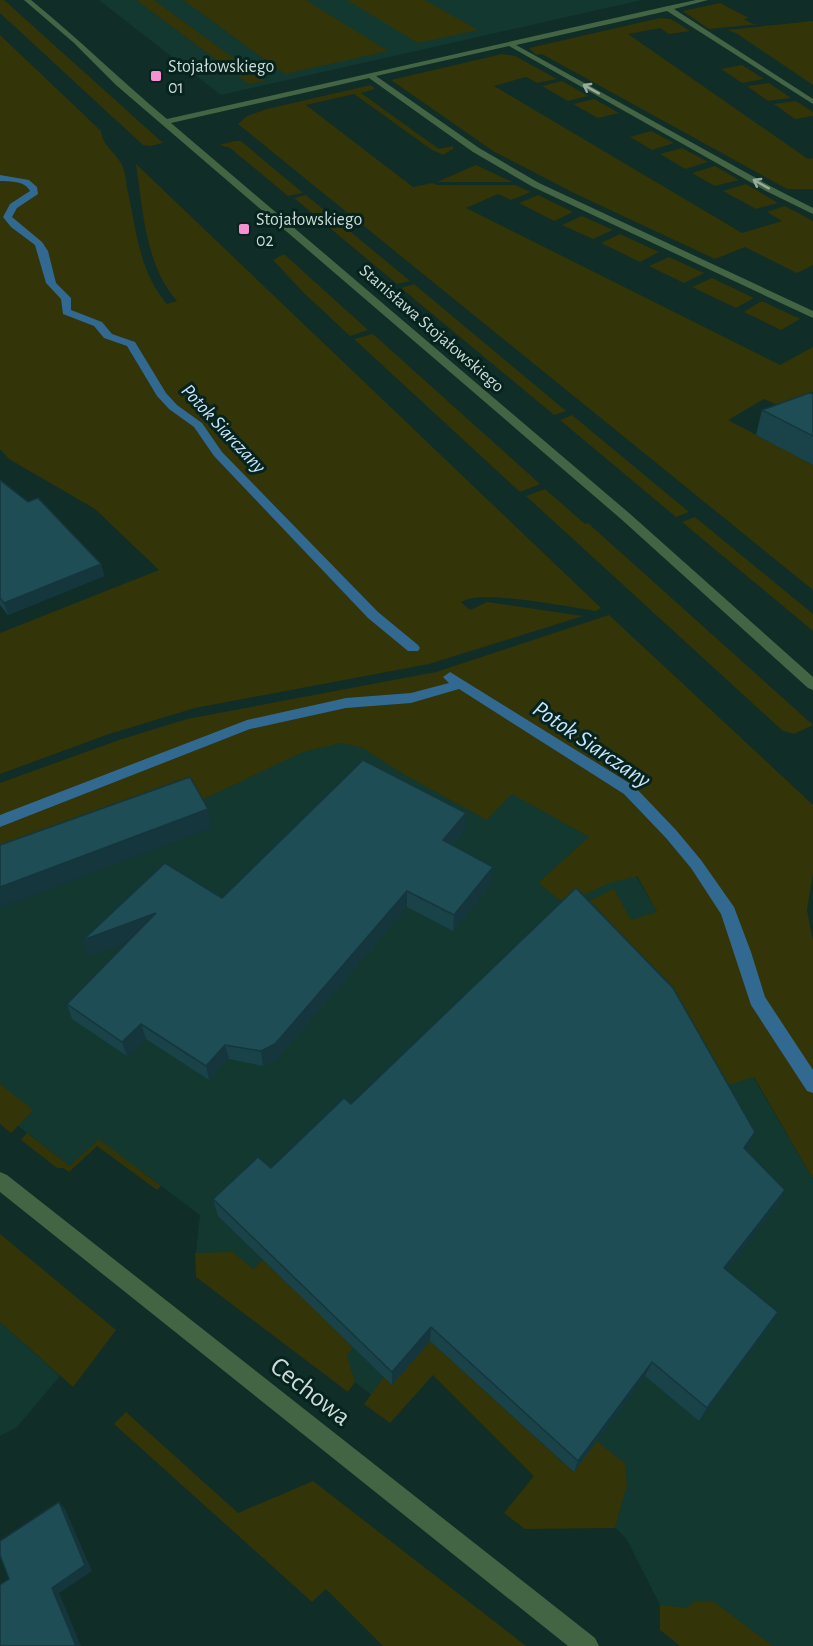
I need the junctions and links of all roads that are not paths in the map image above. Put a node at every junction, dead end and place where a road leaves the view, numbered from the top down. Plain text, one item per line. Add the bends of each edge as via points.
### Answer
1 (27, 0) edge
2 (705, 0) edge
3 (668, 8) junction
4 (510, 44) junction
5 (371, 76) junction
6 (813, 102) edge
7 (164, 122) junction
8 (813, 211) edge
9 (813, 315) edge
10 (813, 685) edge
11 (0, 1181) edge
12 (587, 1646) edge

1 - 7 street, Stanisława Stojałowskiego
2 - 3 street
3 - 4 street
3 - 6 street
4 - 5 street
8 -> 4 street
5 - 7 street
5 - 9 street via 476,150 536,185
7 - 10 street, Stanisława Stojałowskiego via 625,516
11 - 12 street, Cechowa

